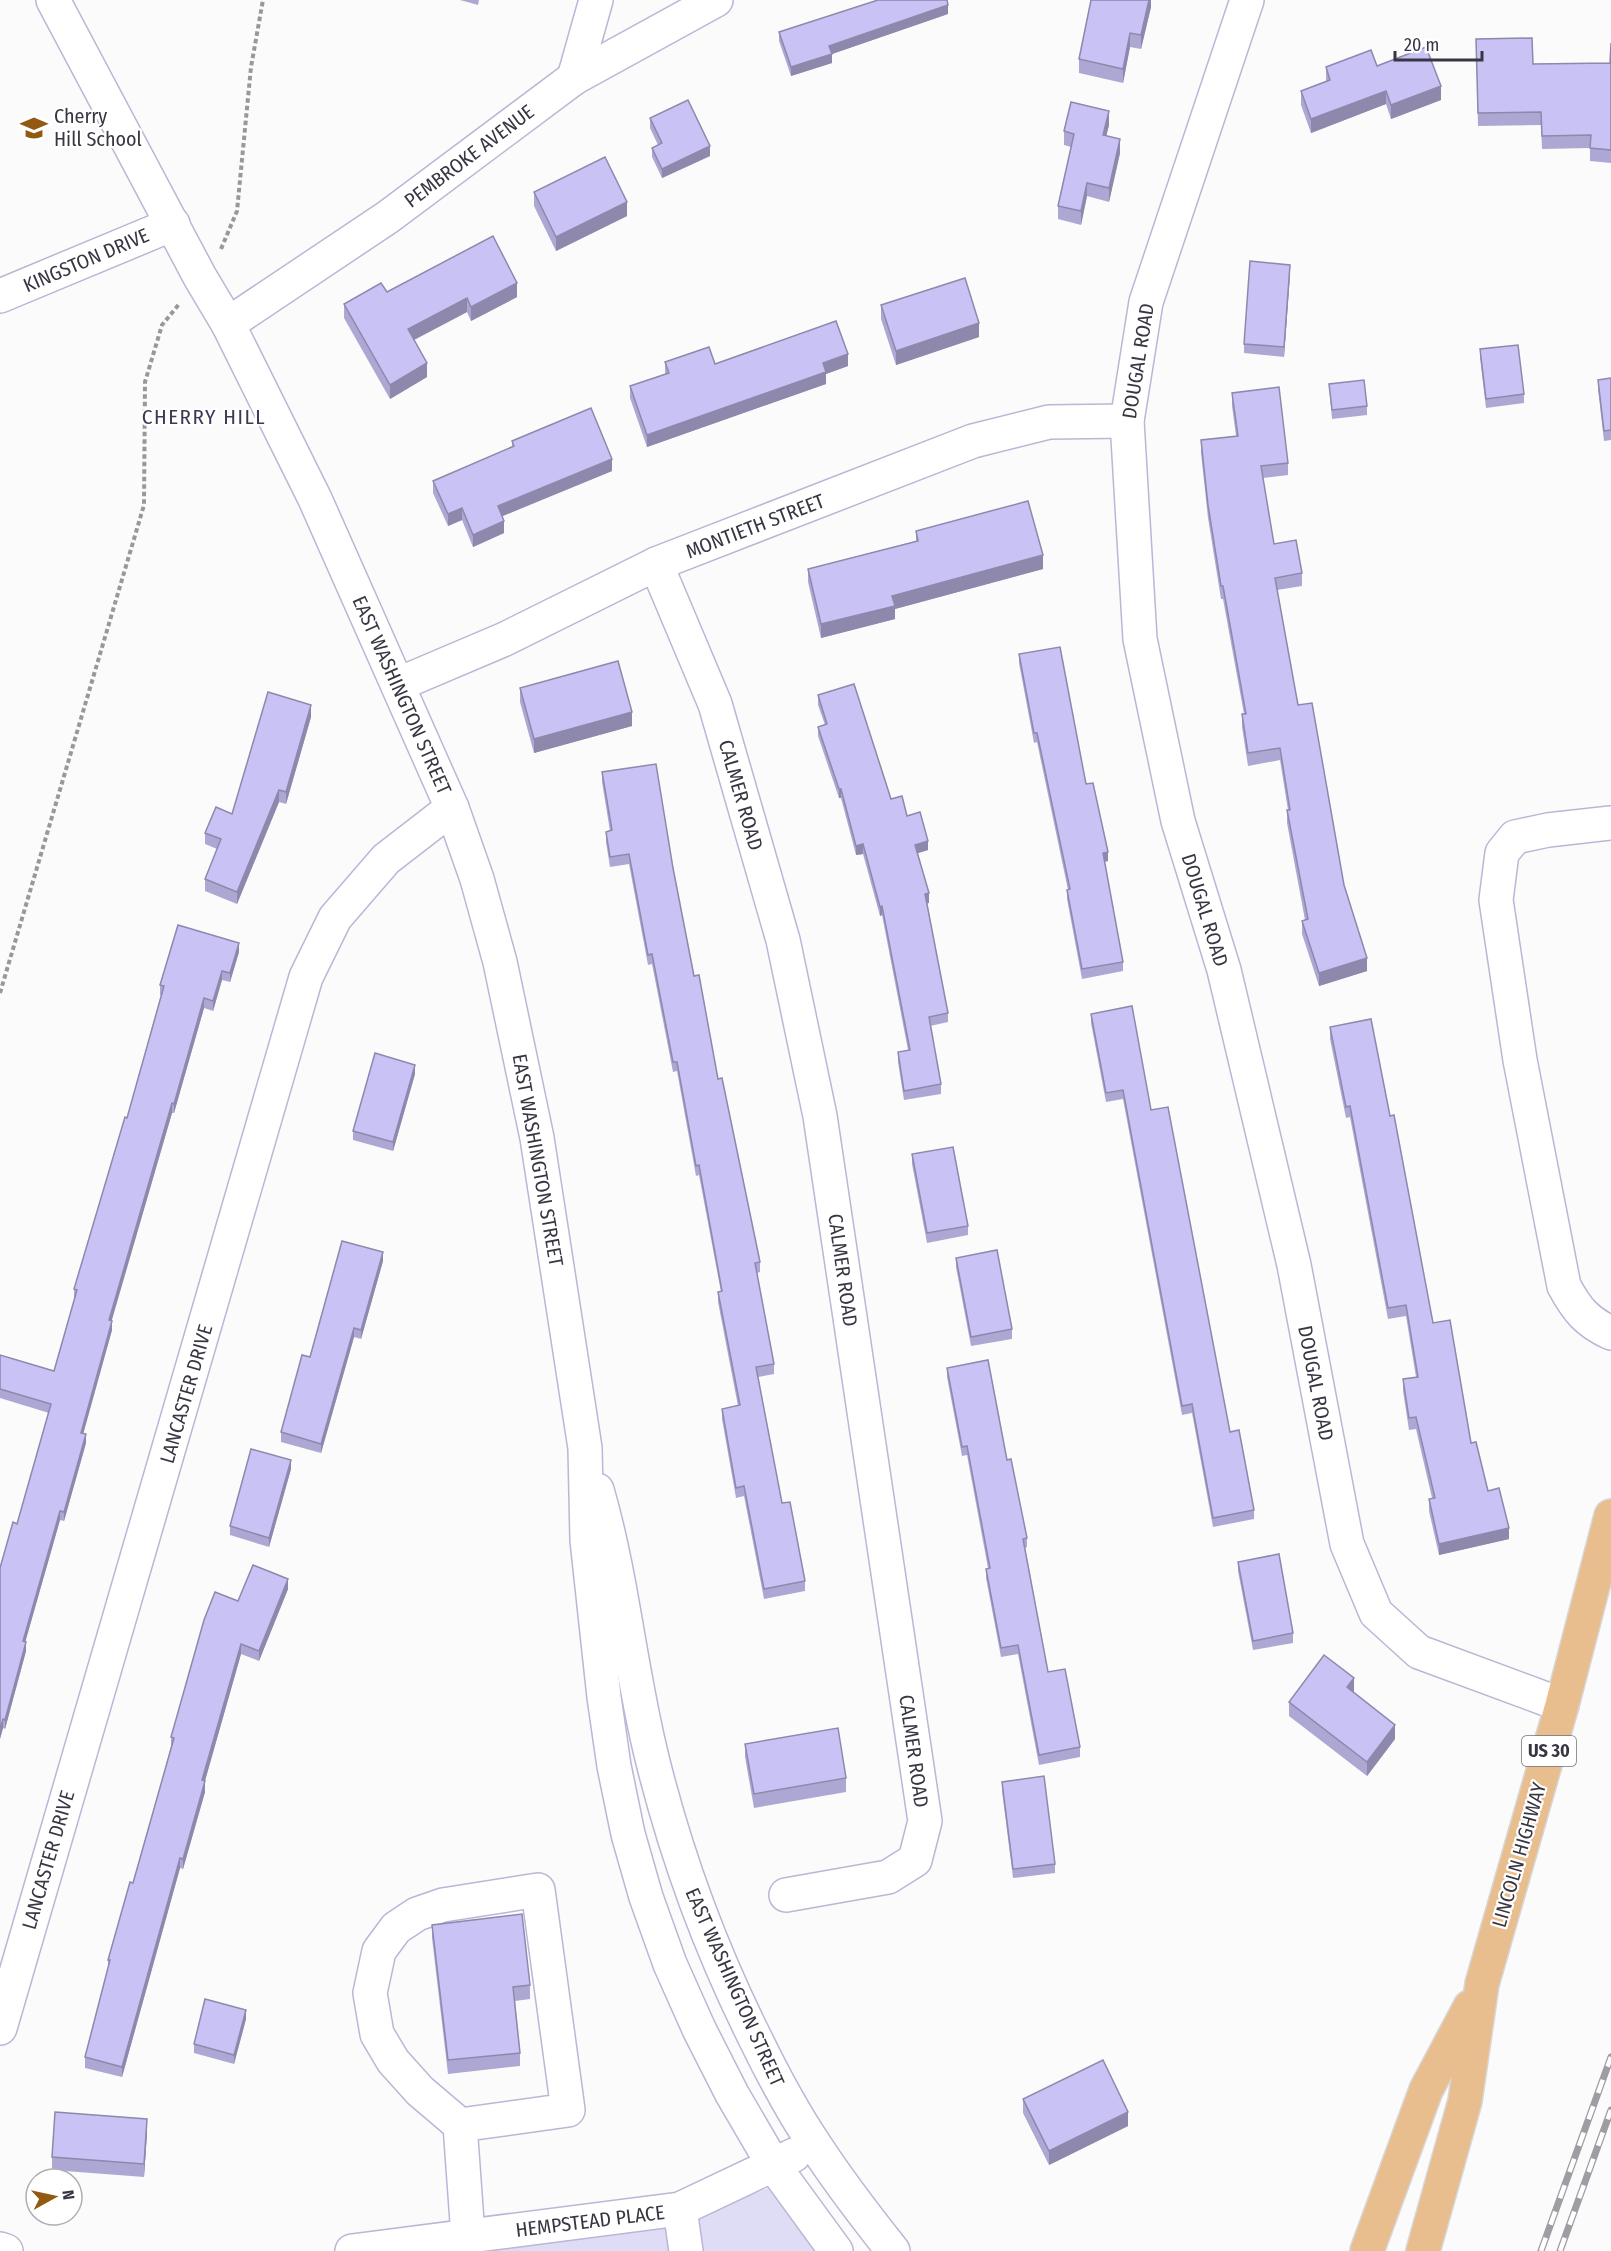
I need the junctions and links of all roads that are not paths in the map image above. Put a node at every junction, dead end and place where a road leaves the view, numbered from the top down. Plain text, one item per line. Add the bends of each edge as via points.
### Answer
1 (52, 0) edge
2 (596, 0) edge
3 (716, 0) edge
4 (1246, 0) edge
5 (574, 78) junction
6 (173, 224) junction
7 (0, 296) edge
8 (228, 324) junction
9 (1128, 421) junction
10 (656, 564) junction
11 (399, 684) junction
12 (452, 808) junction
13 (1611, 823) edge
14 (1611, 1333) edge
15 (585, 1448) junction
16 (1611, 1516) edge
17 (1562, 1705) junction
18 (786, 1895) dead end
19 (1482, 1984) junction
20 (0, 2028) edge
21 (460, 2125) junction
22 (814, 2144) junction
23 (774, 2166) junction
24 (680, 2209) junction
25 (468, 2236) junction
26 (0, 2249) edge
27 (6, 2251) edge
28 (352, 2251) edge
29 (686, 2251) edge
30 (836, 2251) edge
31 (893, 2251) edge
32 (1367, 2251) edge
33 (1423, 2251) edge

1 - 6 street, EAST WASHINGTON STREET
2 - 5 street
3 - 5 street, PEMBROKE AVENUE
4 - 9 street, DOUGAL ROAD via 1146,302
5 - 8 street, PEMBROKE AVENUE via 388,217
6 - 7 street, KINGSTON DRIVE
6 - 8 street, EAST WASHINGTON STREET
8 - 11 street, EAST WASHINGTON STREET via 315,499
9 - 10 street, MONTIETH STREET via 1049,422 973,441
9 - 17 street, DOUGAL ROAD via 1140,639 1178,821 1224,970 1294,1265 1347,1544 1376,1613 1419,1652
10 - 11 street, MONTIETH STREET via 505,639
10 - 18 street, CALMER ROAD via 714,704 783,940 820,1116 925,1821 915,1860 888,1877
11 - 12 street, EAST WASHINGTON STREET
12 - 15 street, EAST WASHINGTON STREET via 477,879 521,1058
12 - 20 street, LANCASTER DRIVE via 386,859 335,918 306,977
13 - 14 street via 1515,837 1502,853 1496,900 1520,1060 1564,1286 1576,1308 1596,1326
15 - 22 street, EAST WASHINGTON STREET via 611,1537 652,1759 669,1824 713,1948 777,2083
15 - 23 street, EAST WASHINGTON STREET via 587,1540 603,1686 628,1834 670,1964 732,2094
16 - 17 main road, LINCOLN HIGHWAY / US 30
17 - 19 main road, LINCOLN HIGHWAY / US 30
19 - 32 main road, LINCOLN HIGHWAY / US 30 via 1426,2090
19 - 33 main road, LINCOLN HIGHWAY / US 30 via 1465,2101
21 - 21 street via 568,2110 538,1890 443,1905 417,1914 396,1928 379,1951 370,1993 377,2034 393,2061 420,2091
21 - 25 street
22 - 23 street, HEMPSTEAD PLACE
22 - 31 street, EAST WASHINGTON STREET
23 - 24 street, HEMPSTEAD PLACE
23 - 30 street, EAST WASHINGTON STREET
24 - 25 street, HEMPSTEAD PLACE
24 - 29 street
25 - 28 street, HEMPSTEAD PLACE
26 - 27 street

